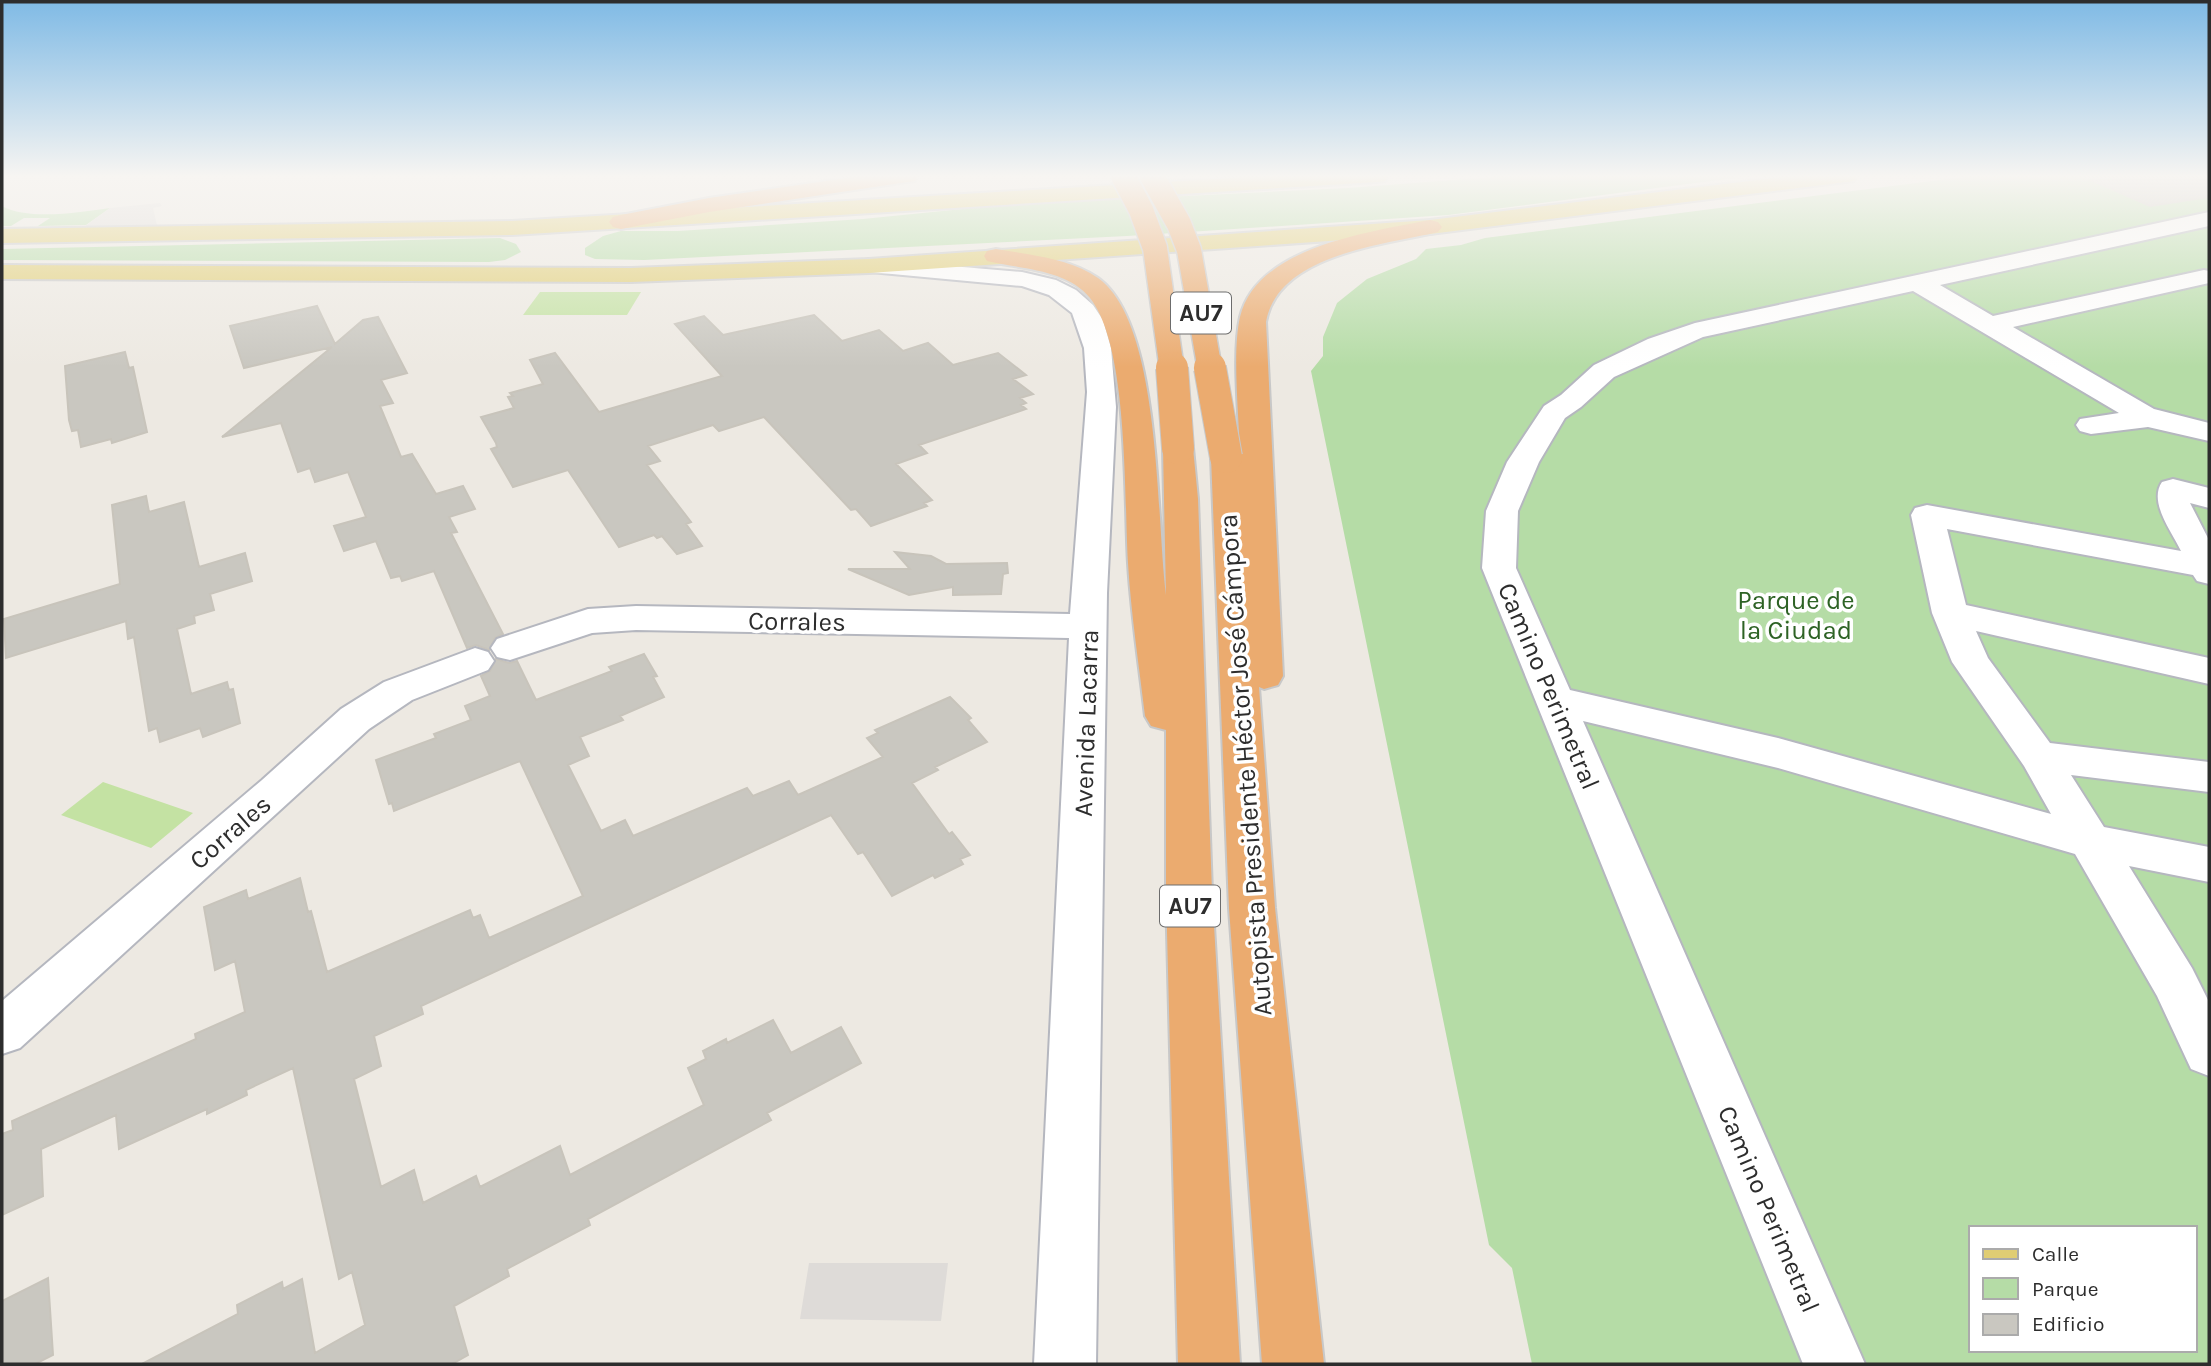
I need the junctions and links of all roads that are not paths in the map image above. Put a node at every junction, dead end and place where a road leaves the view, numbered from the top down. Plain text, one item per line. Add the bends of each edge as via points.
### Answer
1 (534, 240) edge
2 (596, 240) edge
3 (1152, 240) edge
4 (1185, 240) edge
5 (1239, 240) edge
6 (1378, 240) edge
7 (2114, 240) edge
8 (2120, 240) edge
9 (996, 256) junction
10 (869, 266) junction
11 (2, 272) edge
12 (480, 275) junction
13 (631, 275) junction
14 (2206, 276) edge
15 (1916, 282) junction
16 (1990, 325) junction
17 (2209, 405) edge
18 (2151, 419) junction
19 (2091, 425) dead end
20 (2209, 432) edge
21 (2209, 498) edge
22 (2208, 569) edge
23 (1950, 612) junction
24 (1089, 626) junction
25 (2209, 671) edge
26 (1554, 700) junction
27 (2038, 756) junction
28 (2209, 777) edge
29 (2089, 841) junction
30 (2209, 864) edge
31 (1189, 892) junction
32 (1252, 908) junction
33 (2, 1032) edge
34 (2209, 1053) edge
35 (1065, 1364) edge
36 (1209, 1364) edge
37 (1293, 1364) edge
38 (1834, 1364) edge

1 - 12 main road via 531,253 511,266
2 - 13 main road via 581,248 577,256 584,264
3 - 31 highway, Autopista Presidente Héctor José Cámpora / AU7, bridge via 1171,360 1182,499
4 - 32 highway, Autopista Presidente Héctor José Cámpora / AU7, bridge via 1226,457
5 - 9 main road
6 - 32 highway via 1303,263 1278,277 1255,308 1251,333 1266,740
7 - 15 street, Camino Perimetral
8 - 14 street
9 - 10 main road
9 - 31 highway via 1072,275 1098,291 1113,309 1130,363 1145,565
10 - 13 main road
10 - 24 street, Avenida Lacarra via 1023,279 1073,298 1088,317 1103,395
11 - 12 main road
12 - 13 main road
14 - 16 street
15 - 16 street
15 - 26 street, Camino Perimetral via 1695,331 1604,371 1554,412 1523,462 1502,511 1499,568
16 - 18 street
17 - 18 street
18 - 19 street
18 - 20 street
21 - 22 street via 2173,489 2173,502
22 - 23 street via 1927,515
23 - 25 street
23 - 27 street via 1971,662
24 - 33 street, Corrales via 636,618 588,621 493,655 398,691 355,719
24 - 35 street, Avenida Lacarra
26 - 29 street via 1778,753
26 - 38 street, Camino Perimetral
27 - 28 street
27 - 29 street
29 - 30 street
29 - 34 street via 2175,983
31 - 36 highway, Autopista Presidente Héctor José Cámpora / AU7
32 - 37 highway, Autopista Presidente Héctor José Cámpora / AU7

